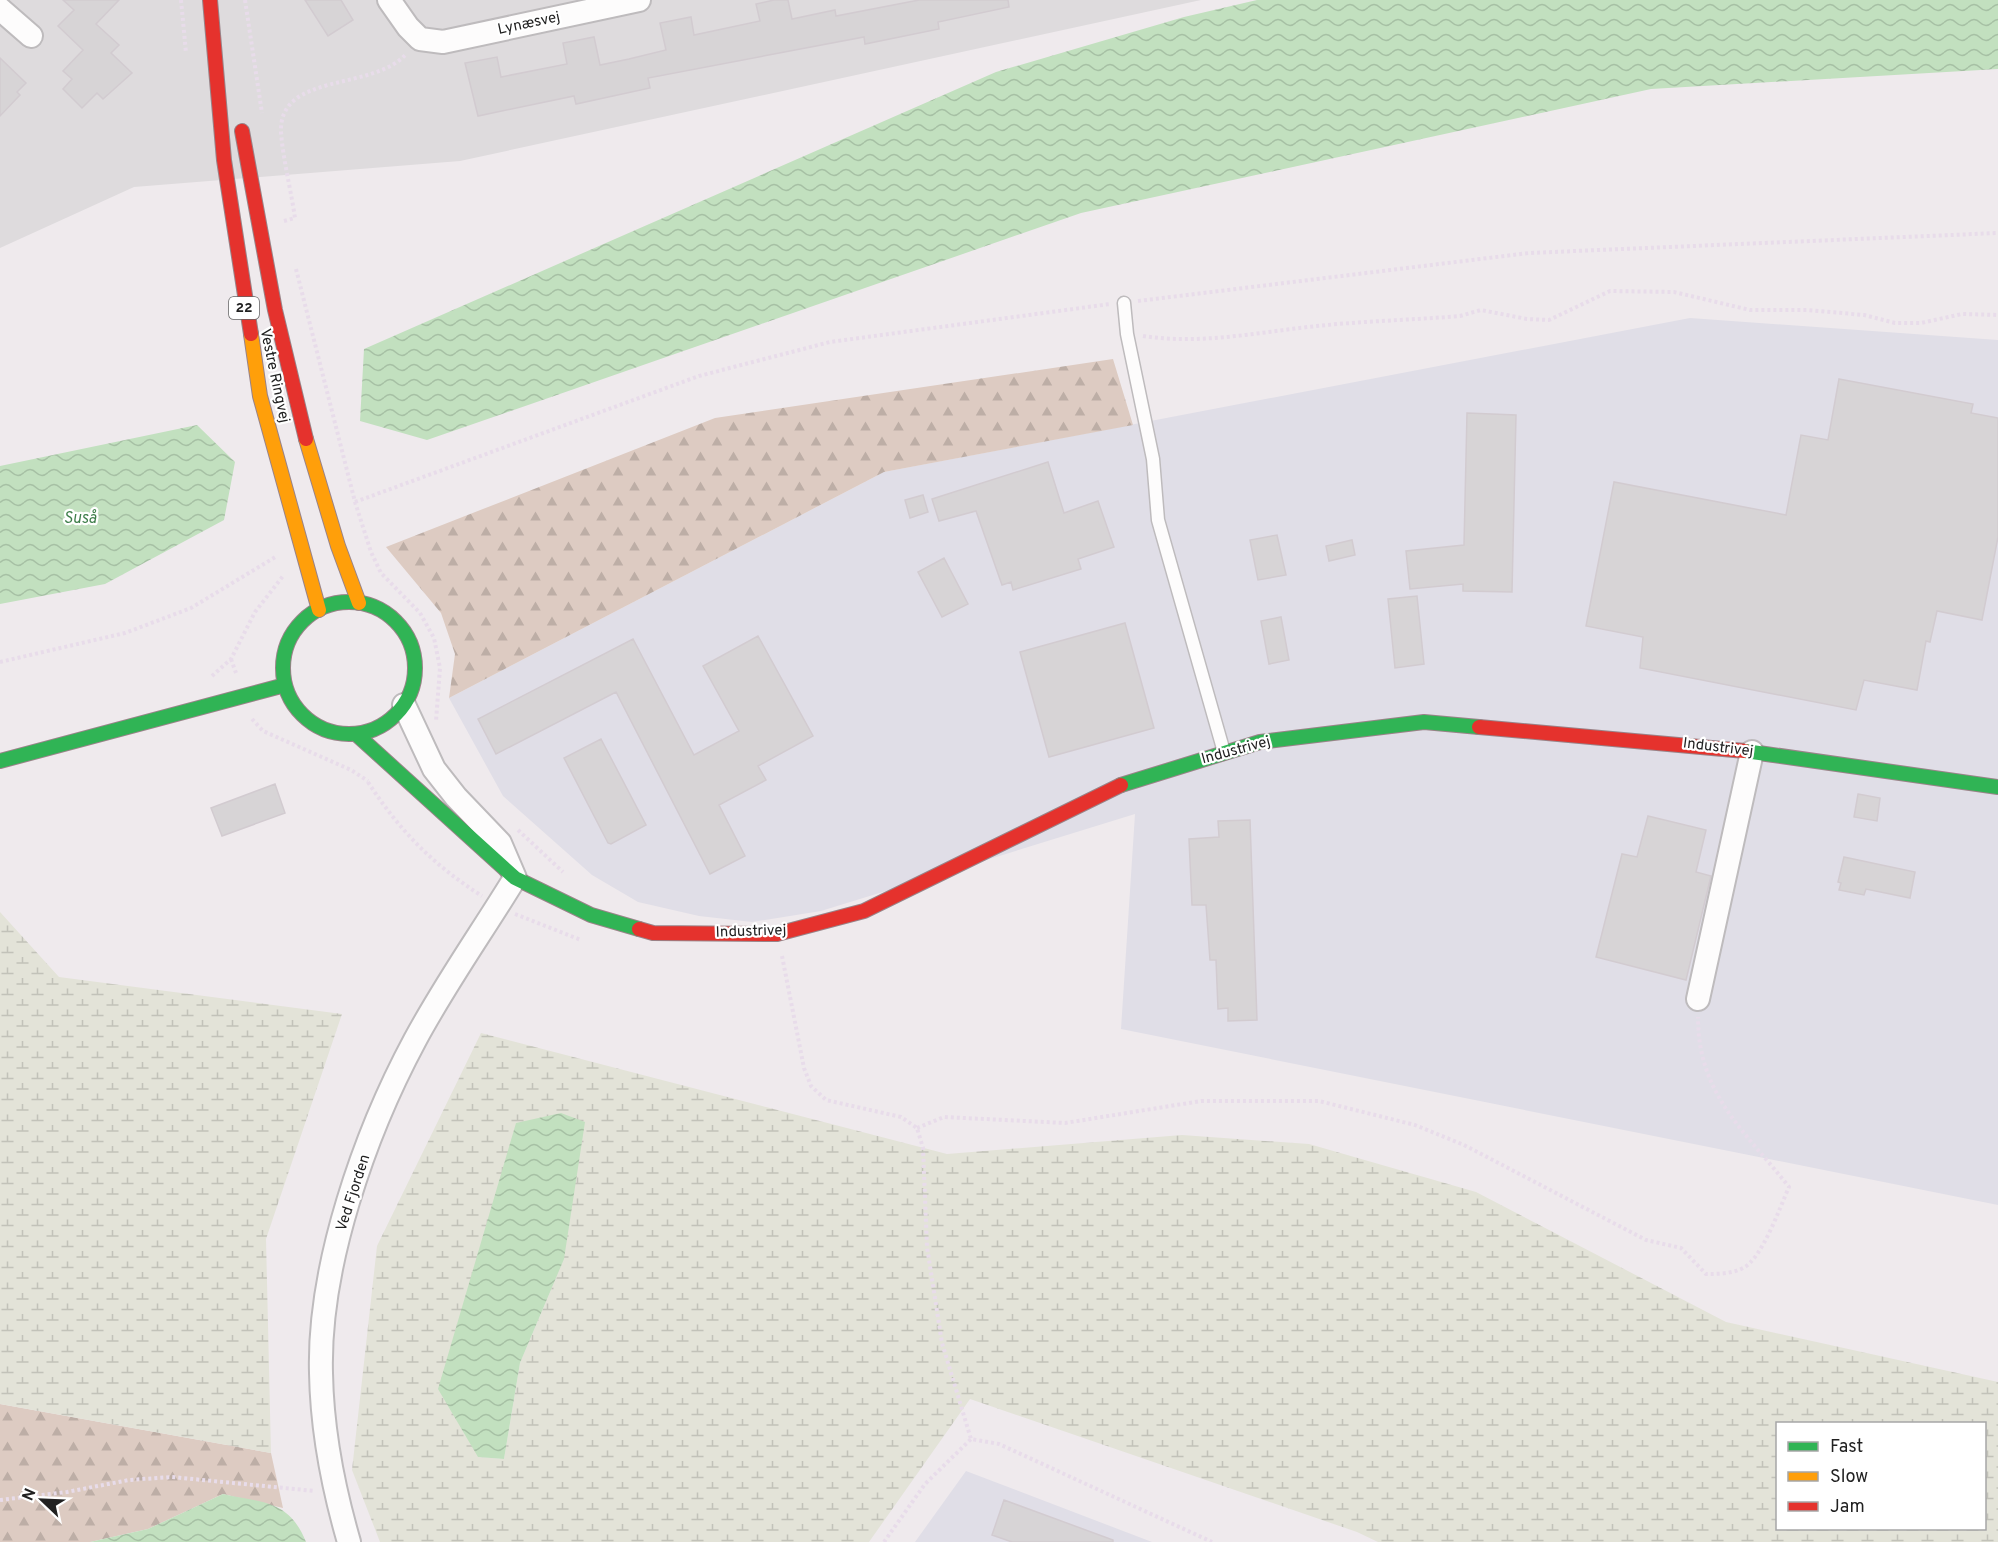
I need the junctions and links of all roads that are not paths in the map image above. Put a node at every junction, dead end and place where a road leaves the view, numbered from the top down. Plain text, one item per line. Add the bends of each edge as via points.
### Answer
1 (210, 0) edge
2 (220, 0) edge
3 (389, 0) edge
4 (639, 0) edge
5 (603, 4) edge
6 (0, 9) edge
7 (31, 36) dead end
8 (230, 57) dead end
9 (239, 115) dead end
10 (1124, 303) road end
11 (359, 603) junction
12 (319, 609) junction
13 (285, 685) junction
14 (404, 705) junction
15 (356, 734) junction
16 (1752, 752) junction
17 (1224, 754) junction
18 (0, 760) edge
19 (1998, 787) edge
20 (515, 878) junction
21 (1698, 999) road end
22 (349, 1542) edge

1 - 12 main road, Vestre Ringvej / 22 via 224,160 245,313 260,396
2 - 8 main road
3 - 5 street, Lynæsvej via 420,39 443,42
4 - 5 street, Lynæsvej
6 - 7 street
9 - 11 main road, Vestre Ringvej / 22 via 261,241 296,400 342,559
10 - 17 lane via 1153,459 1158,520
11 - 12 main road via 338,603
11 - 14 main road via 380,609 398,623 410,641 416,663 413,685
12 - 13 main road via 293,633 283,667
13 - 15 main road via 293,702 312,722 338,733
13 - 18 main road
14 - 15 main road via 375,729
14 - 20 street via 434,768 500,843
15 - 20 main road, Industrivej
16 - 17 main road, Industrivej via 1424,722 1260,742
16 - 19 main road, Industrivej
16 - 21 street
17 - 20 main road, Industrivej via 1110,788 864,911 777,934 653,933 591,915
20 - 22 street, Ved Fjorden via 415,1040 377,1124 348,1203 327,1292 321,1371 334,1492

